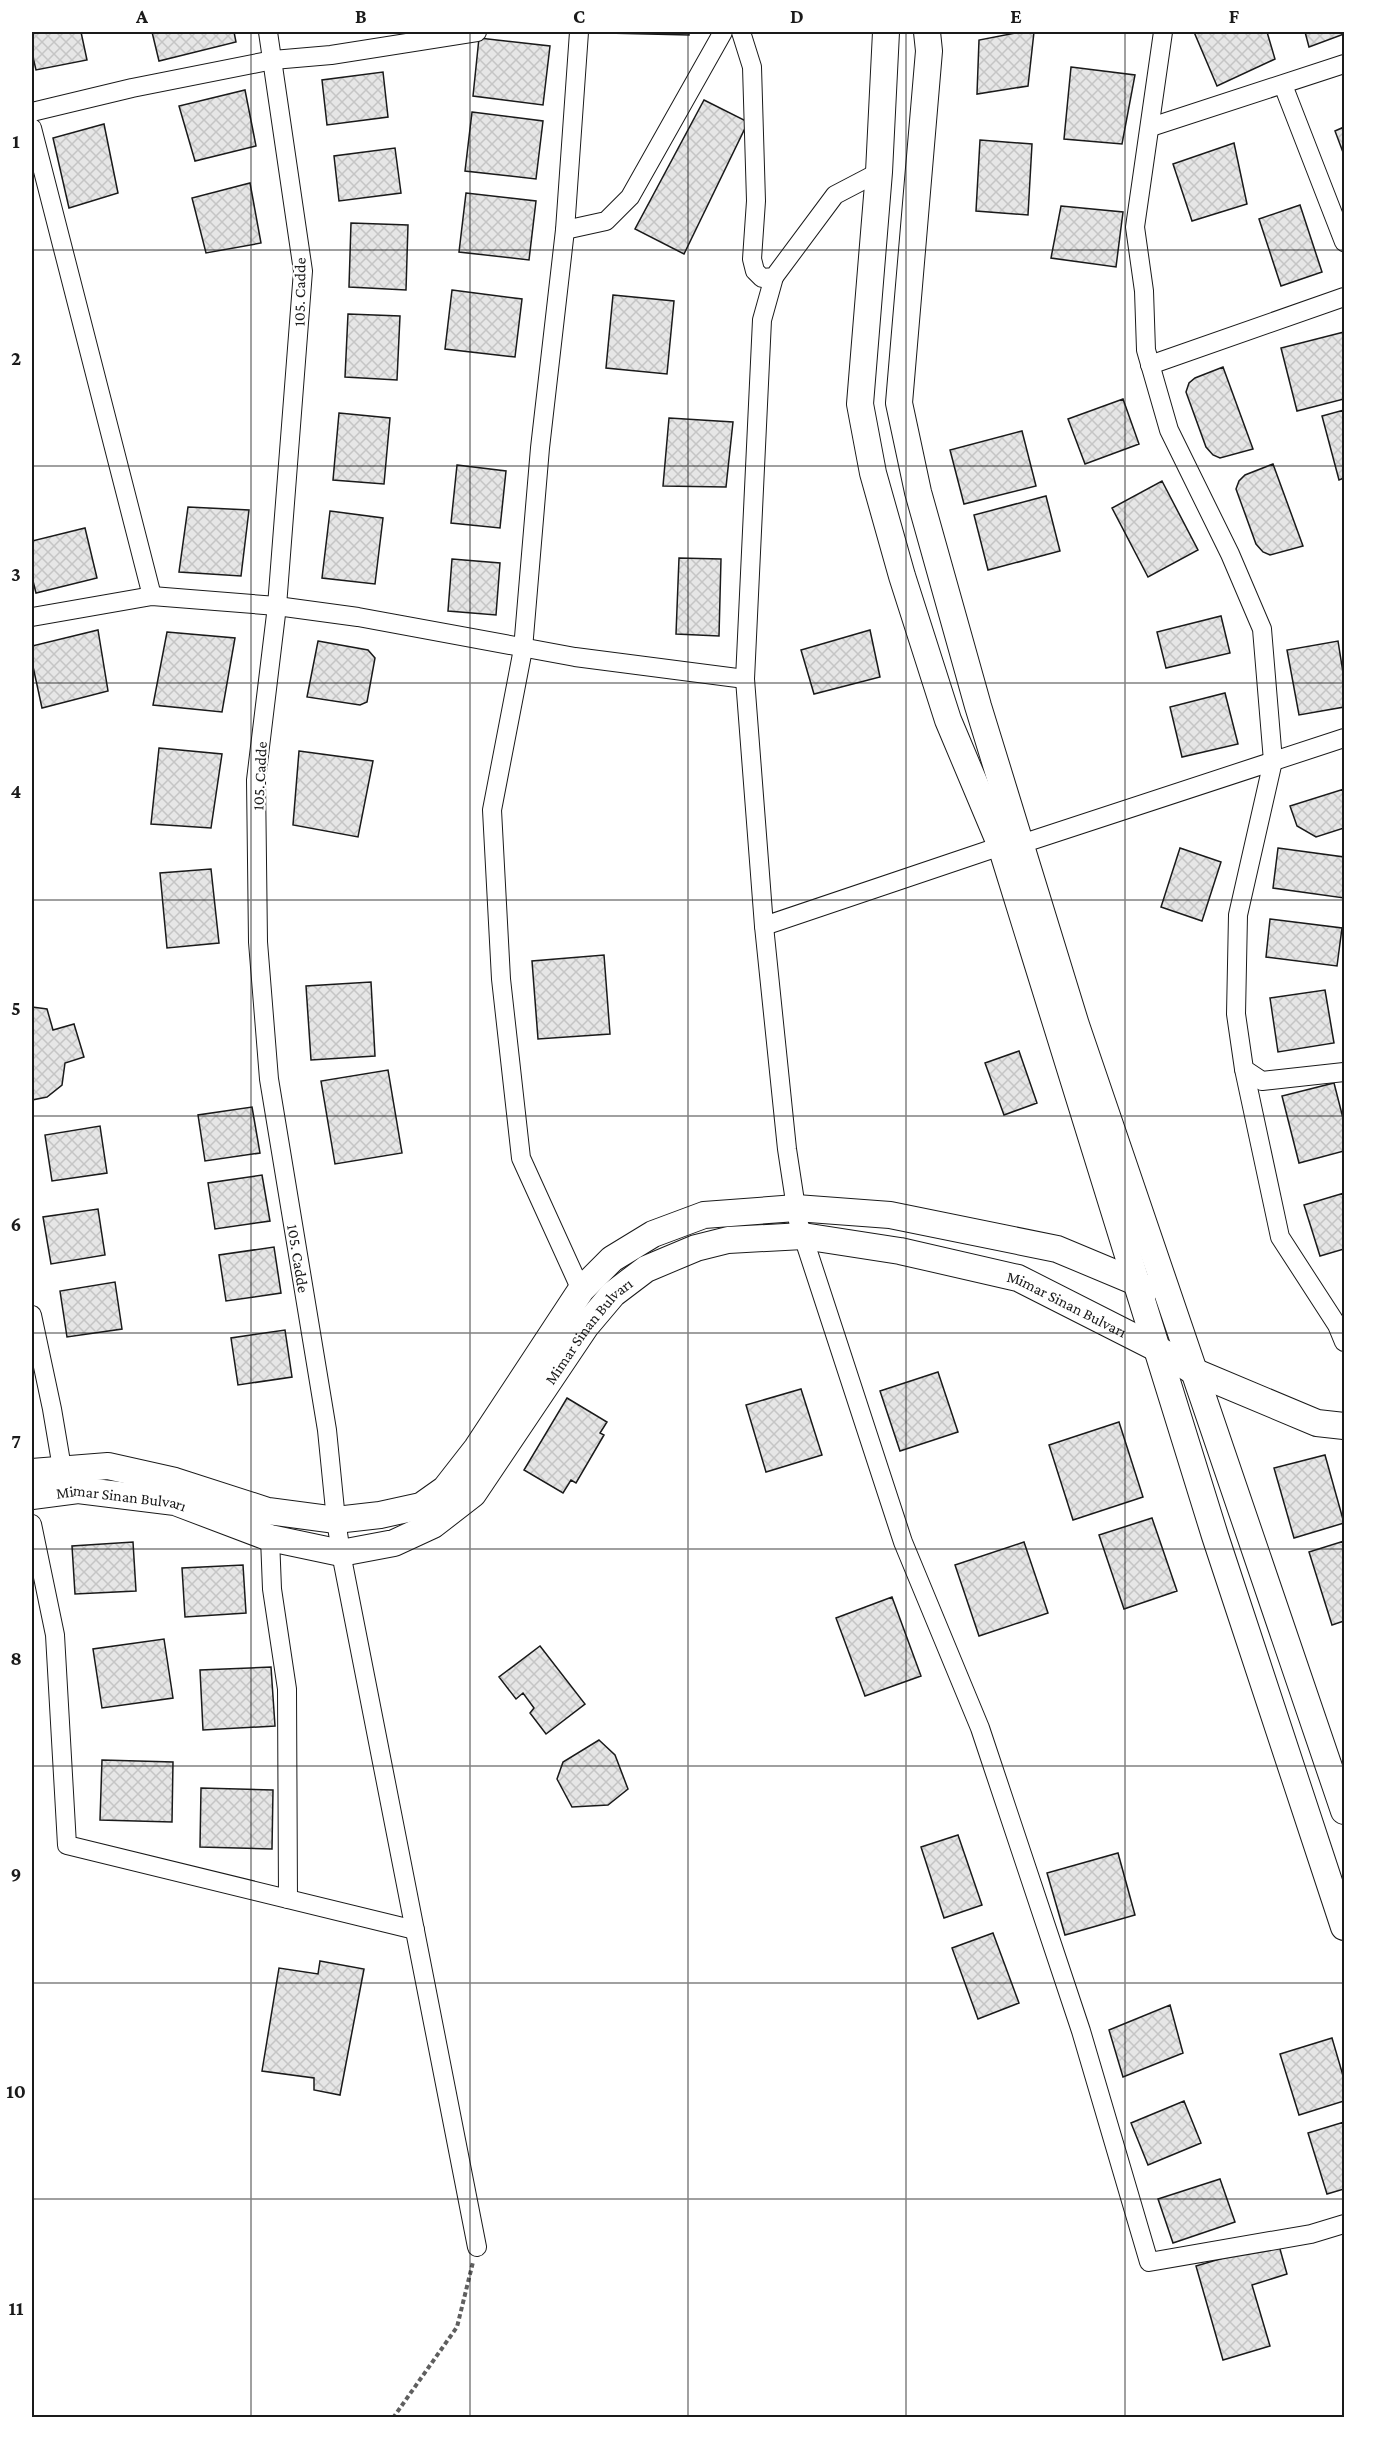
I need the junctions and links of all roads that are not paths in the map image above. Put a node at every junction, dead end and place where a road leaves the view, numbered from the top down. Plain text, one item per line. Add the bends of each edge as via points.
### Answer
1 (268, 32) edge
2 (477, 32) edge
3 (579, 32) edge
4 (723, 32) edge
5 (741, 32) edge
6 (886, 32) edge
7 (927, 32) edge
8 (1163, 32) edge
9 (273, 60) junction
10 (1344, 64) edge
11 (1283, 85) junction
12 (32, 112) edge
13 (1151, 127) junction
14 (32, 128) edge
15 (879, 172) junction
16 (565, 230) junction
17 (1344, 242) edge
18 (774, 278) junction
19 (1344, 297) edge
20 (1150, 365) junction
21 (152, 596) junction
22 (277, 606) junction
23 (32, 618) edge
24 (523, 649) junction
25 (745, 679) junction
26 (1344, 738) edge
27 (1273, 761) junction
28 (1011, 845) junction
29 (764, 926) junction
30 (1244, 1069) junction
31 (1344, 1072) edge
32 (796, 1208) junction
33 (803, 1236) junction
34 (1136, 1282) junction
35 (581, 1290) junction
36 (32, 1315) edge
37 (1174, 1316) junction
38 (1344, 1342) edge
39 (1156, 1348) junction
40 (1193, 1371) junction
41 (1344, 1426) edge
42 (62, 1468) junction
43 (32, 1472) edge
44 (32, 1496) edge
45 (336, 1520) junction
46 (32, 1524) edge
47 (270, 1538) junction
48 (341, 1553) junction
49 (1344, 1811) edge
50 (288, 1899) junction
51 (1344, 1927) edge
52 (415, 1930) junction
53 (1344, 2224) edge
54 (477, 2247) road end

1 - 9 street, 105. Cadde
2 - 9 street
3 - 16 street
4 - 16 street via 630,197 606,221
5 - 18 street via 752,67 756,201 752,259 762,278
6 - 15 main road
7 - 28 main road via 929,51 899,403 918,492 978,706
8 - 13 street
9 - 12 street
9 - 22 street, 105. Cadde via 303,271
10 - 11 street
11 - 13 street
11 - 17 street
13 - 20 street via 1135,227
14 - 21 street
15 - 18 street via 835,195
15 - 28 main road via 860,404 873,473 948,720
16 - 24 street via 539,458
18 - 25 street via 762,320
19 - 20 street
20 - 27 street via 1169,430 1262,629
21 - 22 street
21 - 23 street
22 - 24 street via 358,617
22 - 45 street, 105. Cadde via 256,780 258,942 269,1079 327,1430
24 - 25 street
24 - 35 street via 492,810 501,979 521,1158
25 - 29 street
26 - 27 street
27 - 28 street
27 - 30 street via 1239,915 1236,1014
28 - 29 street
28 - 34 main road
28 - 37 main road via 1077,1025
29 - 32 street
30 - 31 street via 1262,1082
30 - 38 street via 1280,1237
32 - 33 street
32 - 34 main road, Mimar Sinan Bulvarı via 891,1215 1057,1249
32 - 35 main road, Mimar Sinan Bulvarı via 704,1215 653,1233 612,1259
33 - 39 main road, Mimar Sinan Bulvarı via 900,1251 1018,1278
33 - 48 main road, Mimar Sinan Bulvarı via 728,1239 646,1269 613,1294 586,1326 473,1494 433,1525 394,1542
33 - 53 street via 903,1542 980,1728 1081,2031 1149,2262 1311,2234
34 - 37 main road, Mimar Sinan Bulvarı
34 - 39 main road
35 - 45 main road, Mimar Sinan Bulvarı via 477,1448 444,1489 421,1506
36 - 42 street
37 - 40 main road
39 - 40 main road, Mimar Sinan Bulvarı
39 - 51 main road
40 - 41 main road, Mimar Sinan Bulvarı via 1317,1423
40 - 49 main road
42 - 43 main road, Mimar Sinan Bulvarı
42 - 45 main road, Mimar Sinan Bulvarı via 108,1466 175,1481 268,1511
44 - 47 main road, Mimar Sinan Bulvarı via 78,1490 175,1502
45 - 48 street, 105. Cadde
46 - 50 street via 55,1635 67,1845
47 - 48 main road, Mimar Sinan Bulvarı
47 - 50 street via 272,1589 287,1689
48 - 52 street, 105. Cadde
50 - 52 street
52 - 54 street, 105. Cadde

